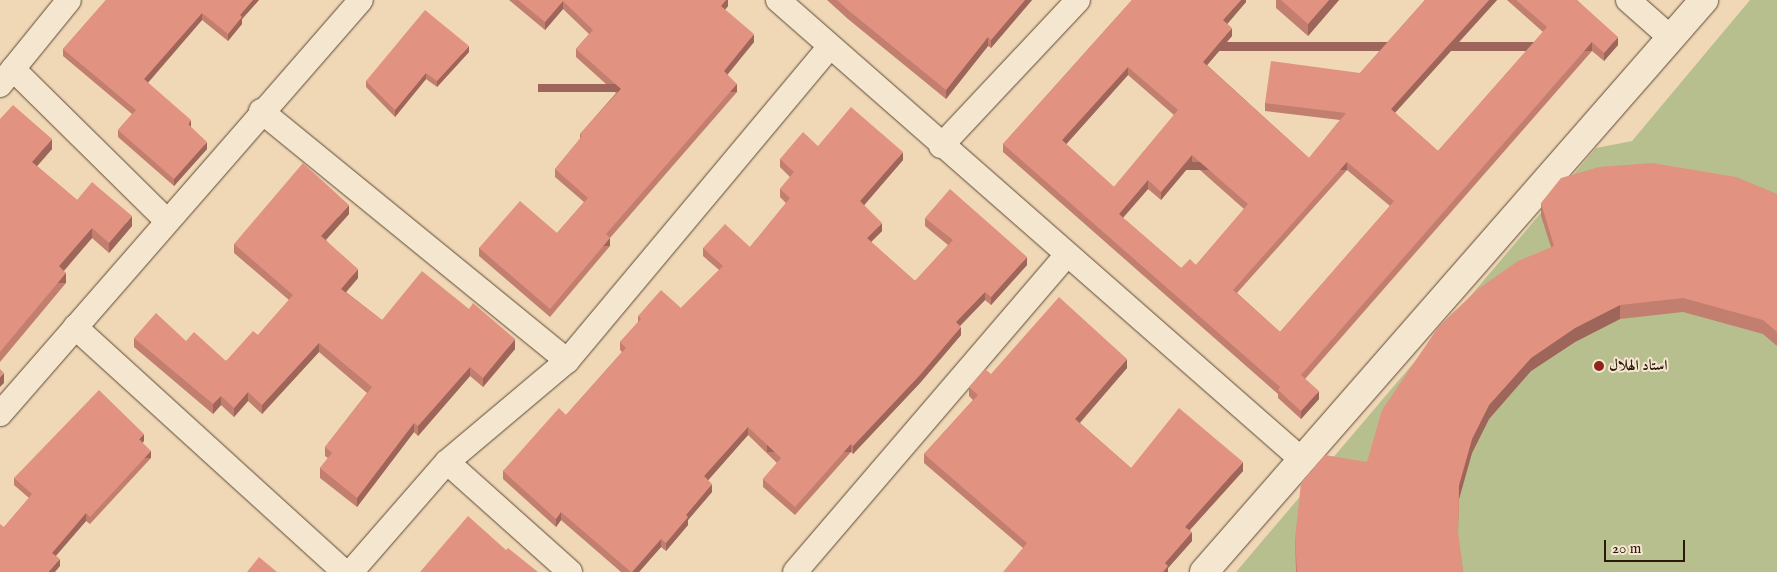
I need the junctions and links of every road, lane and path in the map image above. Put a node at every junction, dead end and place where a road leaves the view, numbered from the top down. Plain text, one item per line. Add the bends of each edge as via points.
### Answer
1 (69, 0) edge
2 (361, 0) edge
3 (778, 0) edge
4 (1078, 0) edge
5 (1628, 0) edge
6 (1704, 0) edge
7 (1671, 38) junction
8 (830, 46) junction
9 (6, 77) edge
10 (261, 111) junction
11 (941, 146) junction
12 (166, 220) junction
13 (1066, 256) junction
14 (75, 327) junction
15 (567, 361) junction
16 (0, 414) edge
17 (1301, 459) junction
18 (447, 462) junction
19 (344, 572) edge
20 (351, 572) edge
21 (570, 572) edge
22 (795, 572) edge
23 (1204, 572) edge

1 - 9 street
2 - 10 street
3 - 8 street
4 - 11 street
5 - 7 street
6 - 7 street
7 - 17 street
8 - 11 street
8 - 15 street
9 - 12 street
10 - 12 street
10 - 15 street
11 - 13 street
12 - 14 street
13 - 17 street
13 - 22 street
14 - 16 street
14 - 19 street
15 - 18 street
17 - 23 street
18 - 20 street
18 - 21 street

